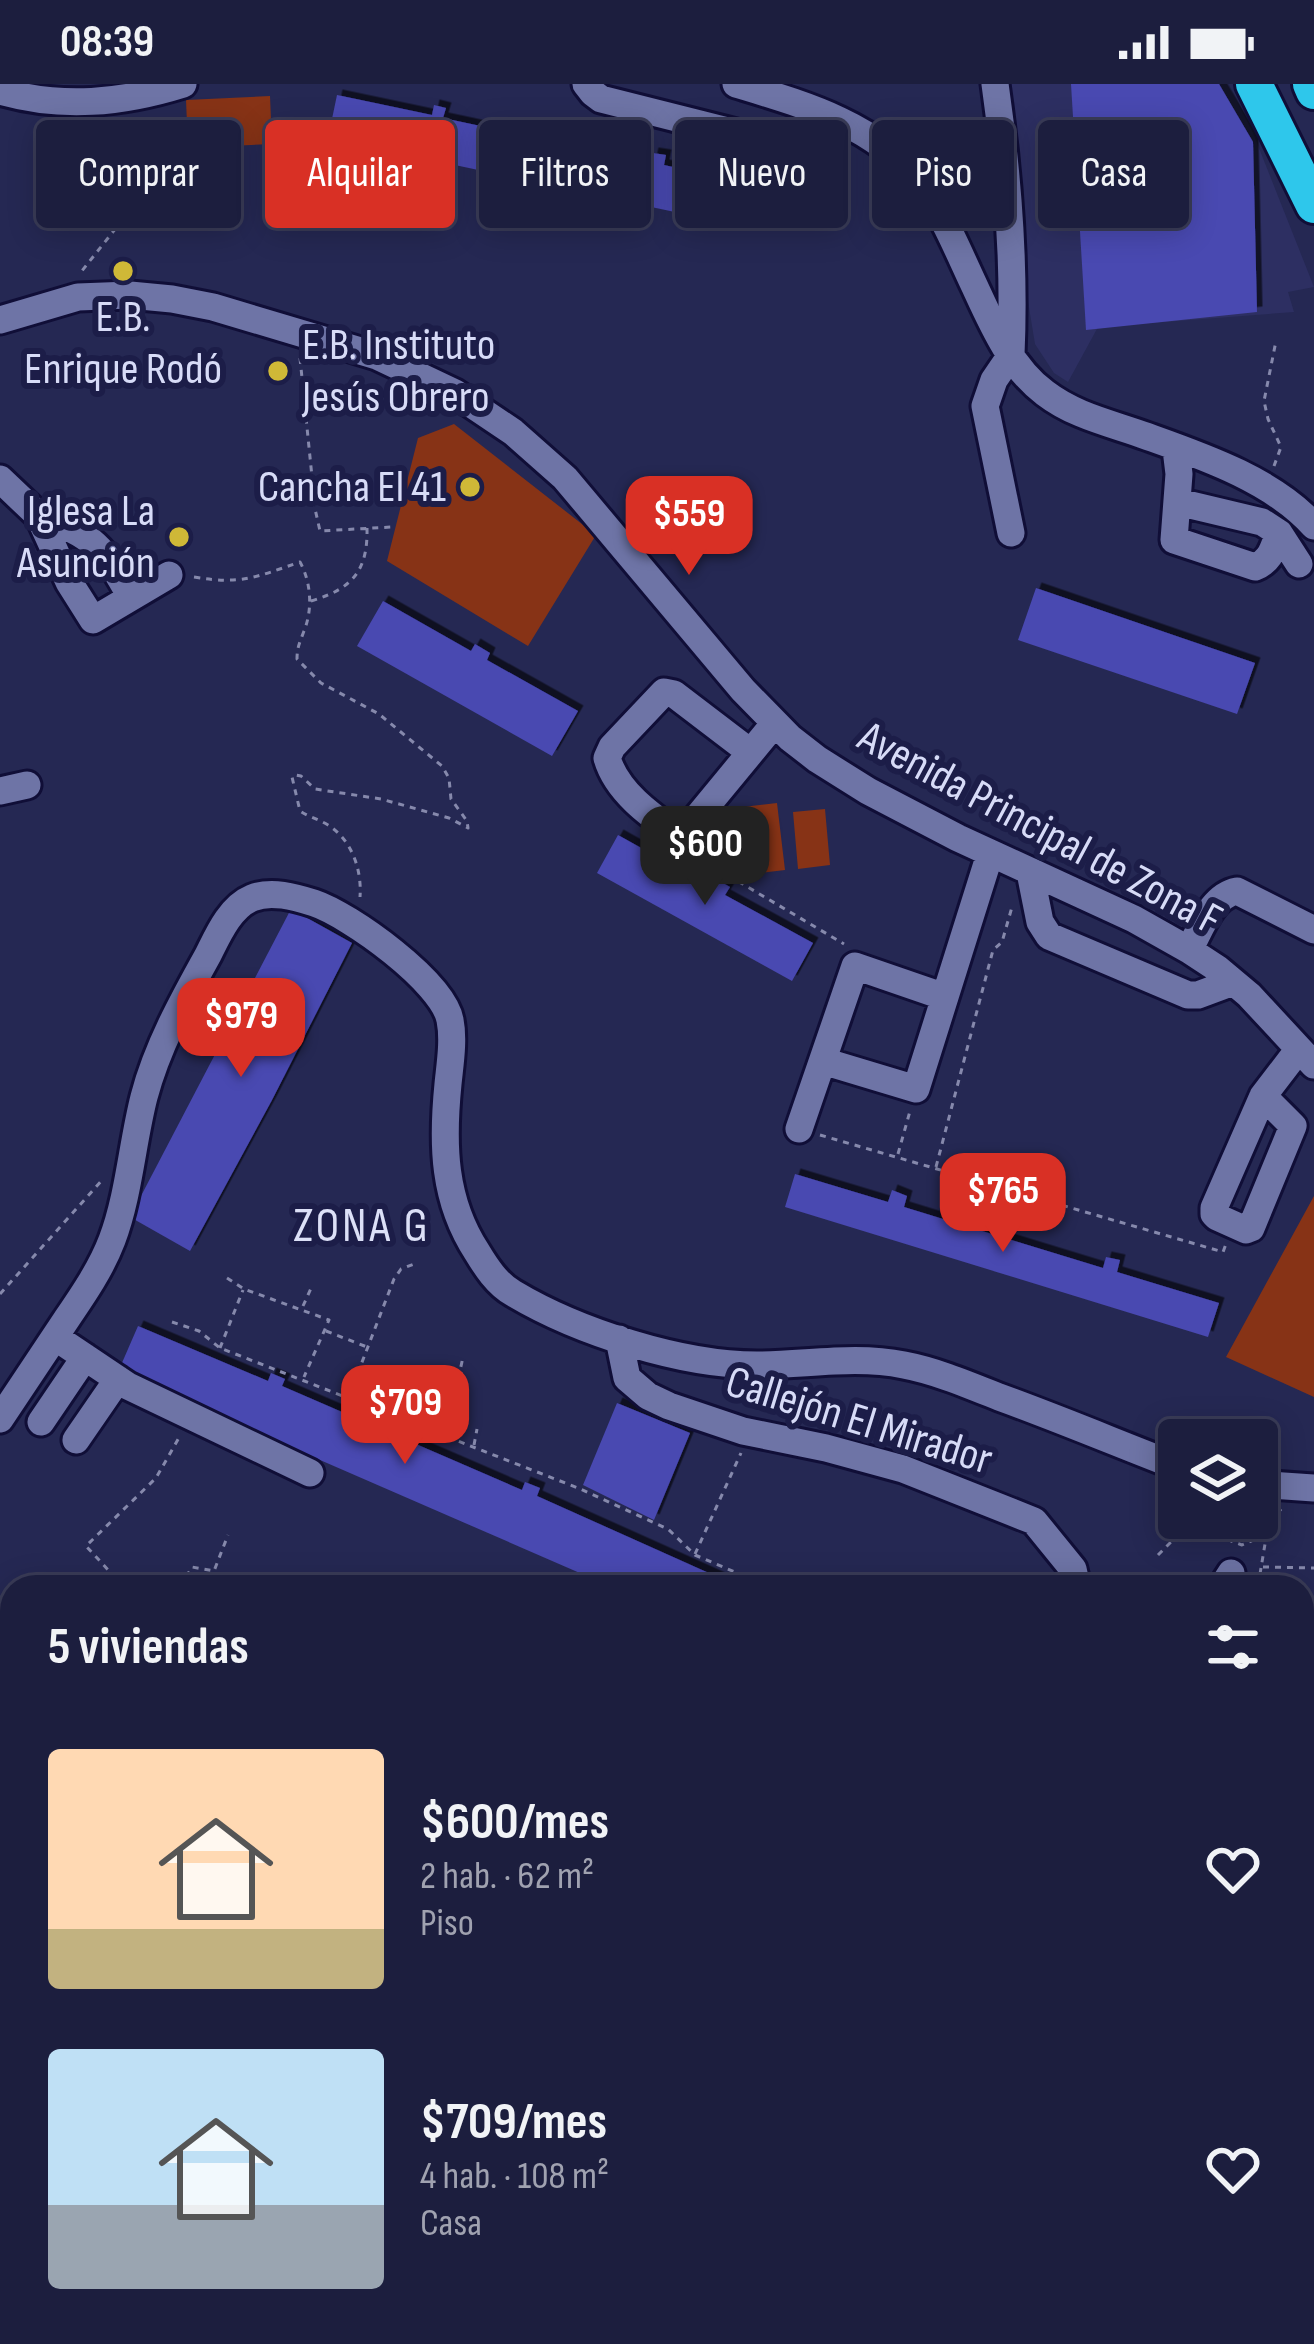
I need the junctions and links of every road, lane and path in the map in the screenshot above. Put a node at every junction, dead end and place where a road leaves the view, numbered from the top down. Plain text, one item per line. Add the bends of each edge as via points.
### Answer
1 (183, 84) edge
2 (586, 84) edge
3 (736, 84) edge
4 (994, 84) edge
5 (1254, 84) edge
6 (0, 91) edge
7 (61, 102) junction
8 (685, 120) edge
9 (1314, 205) edge
10 (78, 297) junction
11 (0, 320) edge
12 (298, 333) junction
13 (1276, 341) dead end
14 (1011, 356) junction
15 (1176, 448) junction
16 (0, 479) edge
17 (1266, 489) junction
18 (1178, 502) junction
19 (39, 516) junction
20 (1314, 526) edge
21 (392, 527) dead end
22 (367, 528) junction
23 (1011, 533) dead end
24 (1279, 533) junction
25 (1299, 564) dead end
26 (169, 575) joint
27 (131, 597) junction
28 (309, 602) junction
29 (775, 723) junction
30 (750, 752) junction
31 (681, 836) junction
32 (990, 854) junction
33 (1027, 870) junction
34 (351, 921) junction
35 (1314, 930) edge
36 (1189, 950) junction
37 (855, 966) junction
38 (1233, 982) junction
39 (945, 997) junction
40 (1306, 1057) edge
41 (823, 1061) junction
42 (916, 1089) junction
43 (1263, 1096) junction
44 (799, 1129) joint
45 (136, 1148) junction
46 (897, 1157) junction
47 (935, 1169) junction
48 (1232, 1225) junction
49 (414, 1264) dead end
50 (227, 1278) dead end
51 (313, 1286) dead end
52 (244, 1288) junction
53 (0, 1294) edge
54 (302, 1309) junction
55 (172, 1322) dead end
56 (324, 1330) junction
57 (55, 1337) junction
58 (620, 1339) junction
59 (368, 1347) junction
60 (220, 1348) junction
61 (463, 1357) dead end
62 (86, 1358) junction
63 (118, 1379) junction
64 (303, 1379) junction
65 (348, 1397) junction
66 (190, 1416) junction
67 (0, 1419) edge
68 (41, 1421) dead end
69 (720, 1425) junction
70 (477, 1429) dead end
71 (446, 1436) junction
72 (76, 1441) dead end
73 (474, 1447) junction
74 (1158, 1459) edge
75 (310, 1473) dead end
76 (1302, 1487) edge
77 (1278, 1513) edge
78 (228, 1534) dead end
79 (1174, 1539) edge
80 (1225, 1539) edge
81 (1256, 1539) edge
82 (1259, 1539) edge
83 (1158, 1555) dead end
84 (694, 1556) junction
85 (1261, 1567) junction
86 (1314, 1568) edge
87 (113, 1575) edge
88 (187, 1575) edge
89 (741, 1575) edge
90 (1074, 1575) edge
91 (1261, 1575) edge

1 - 7 street via 118,100
2 - 8 street via 602,99
3 - 14 street via 843,120 899,159 944,220
4 - 14 street via 1014,298
5 - 9 highway
6 - 7 street
7 - 10 path via 59,172 120,223 81,270
10 - 11 street, Avenida Principal de Zona F
10 - 12 street, Avenida Principal de Zona F via 172,299
12 - 22 path via 320,531
12 - 29 street, Avenida Principal de Zona F via 436,384 542,455
13 - 17 path via 1264,400 1281,447
14 - 15 street via 1038,389 1072,411
14 - 23 street via 986,406
15 - 17 street
15 - 18 street
16 - 19 street
17 - 20 street
18 - 24 street
18 - 24 street via 1174,540 1250,567 1265,563
19 - 27 street via 74,527 98,546
19 - 27 street via 92,620
21 - 22 path
22 - 28 path via 361,569
24 - 25 street
26 - 27 street
26 - 28 path via 242,581 300,562
28 - 34 path via 297,659 442,766 469,826 292,777 300,811 335,829 355,858 361,894
29 - 30 street
29 - 32 street, Avenida Principal de Zona F via 836,773
30 - 31 street
30 - 31 street via 664,692 612,746 608,758 622,787
31 - 37 path via 685,850 846,945
32 - 33 street, Avenida Principal de Zona F
32 - 39 street
33 - 36 street, Avenida Principal de Zona F
33 - 38 street via 1049,935 1187,995
33 - 47 path via 993,950
34 - 45 street via 270,894 241,904 172,1024
34 - 58 street via 432,989 449,1014 446,1173 468,1239 509,1292
35 - 36 street via 1226,892
36 - 38 street, Avenida Principal de Zona F
37 - 39 street
37 - 41 street
38 - 40 street, Avenida Principal de Zona F
39 - 42 street
40 - 43 street
41 - 42 street
41 - 44 street
42 - 46 path
43 - 48 street via 1214,1208
43 - 48 street via 1293,1126 1251,1228
44 - 46 path
45 - 53 path
45 - 57 street via 112,1239
46 - 47 path
47 - 48 path via 1223,1252
49 - 59 path via 394,1279
50 - 52 path
51 - 54 path
52 - 54 path
52 - 60 path
54 - 56 path via 328,1320
55 - 60 path
56 - 59 path
56 - 64 path
57 - 62 street
57 - 67 street
58 - 69 street, Callejón El Mirador via 633,1385
58 - 74 street via 721,1364 904,1364
59 - 65 path
60 - 64 path
61 - 71 path via 466,1384
62 - 63 street
62 - 68 street
63 - 66 street
63 - 72 street
64 - 65 path
65 - 71 path
66 - 75 street
66 - 87 path via 156,1478 86,1546
69 - 84 path via 726,1445 741,1452
69 - 90 street, Callejón El Mirador via 887,1464 1021,1515
70 - 73 path
71 - 73 path
73 - 84 path via 668,1529
76 - 77 path
78 - 88 path via 214,1571 192,1567
79 - 83 path
80 - 81 path via 1242,1545
82 - 85 path
84 - 89 path
85 - 86 path
85 - 91 path

